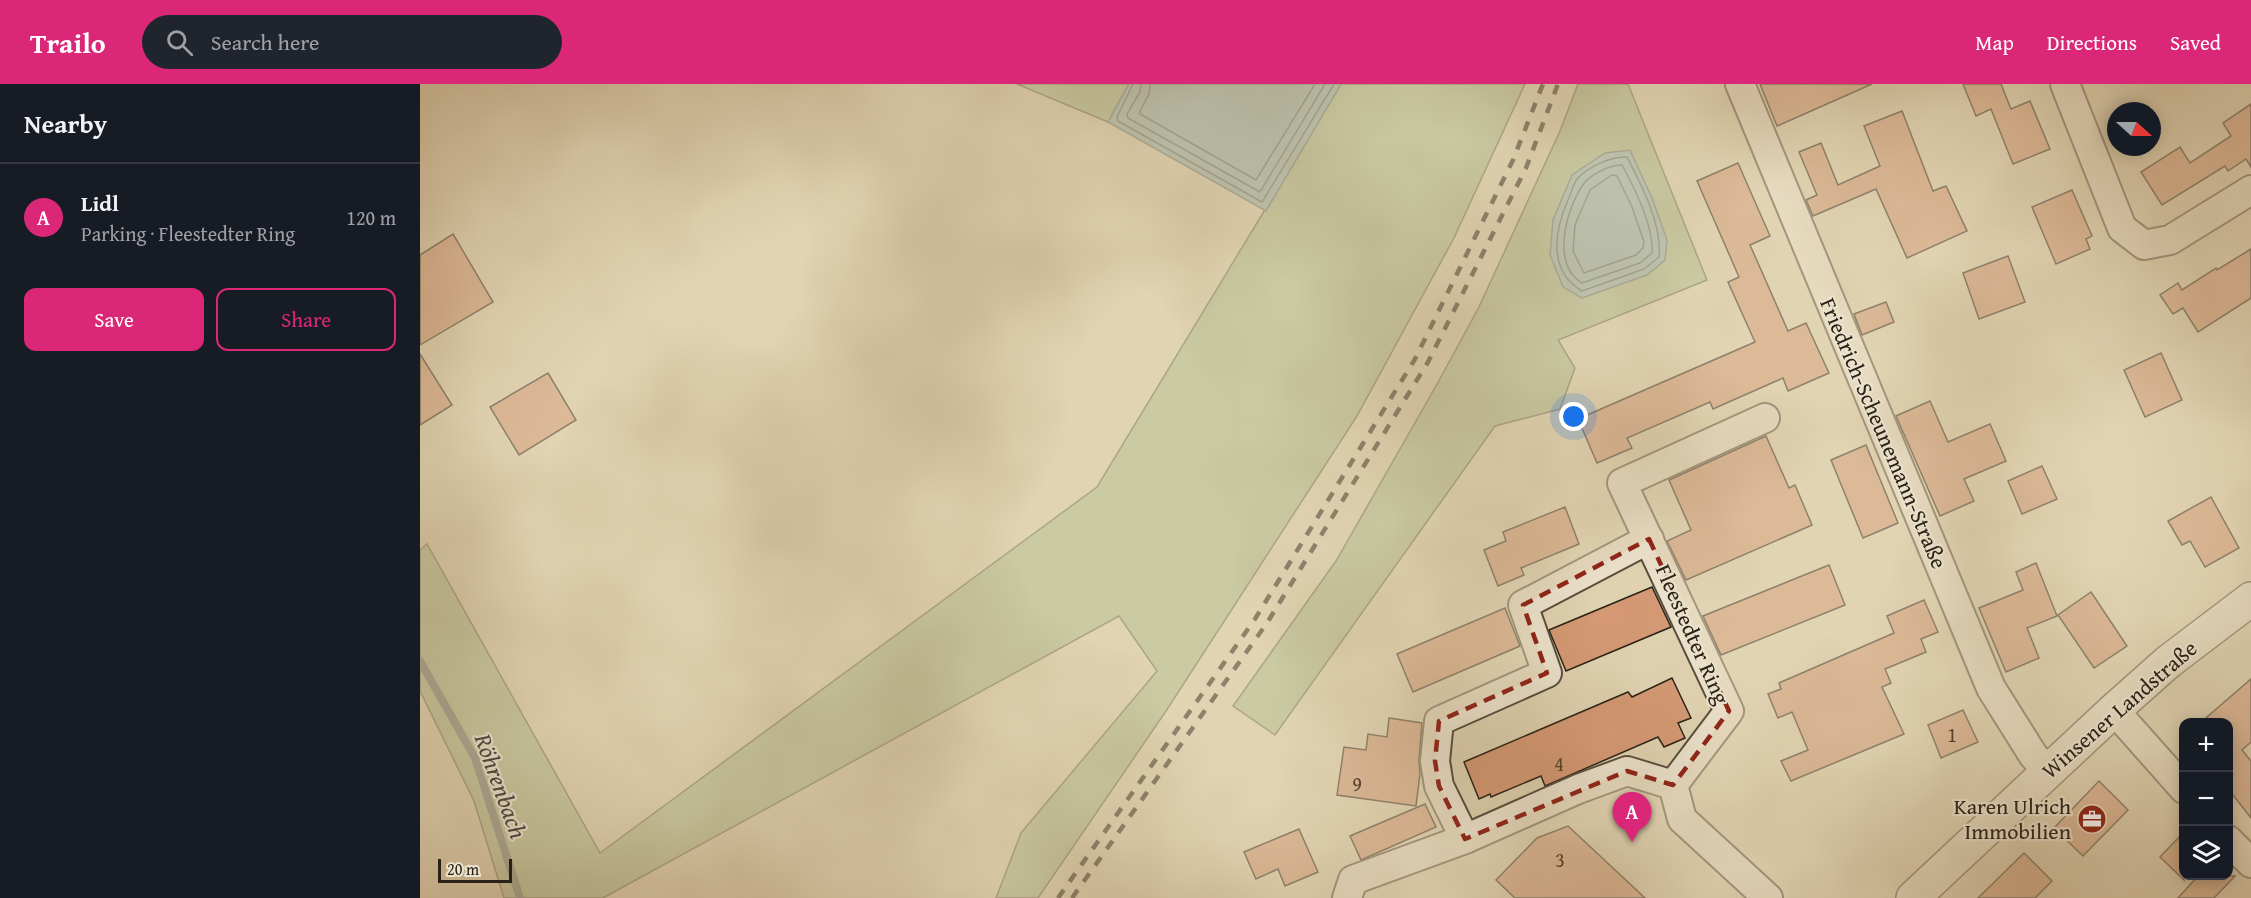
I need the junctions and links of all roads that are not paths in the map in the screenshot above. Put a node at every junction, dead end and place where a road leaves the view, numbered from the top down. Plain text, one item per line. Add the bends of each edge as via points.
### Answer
1 (1740, 84) edge
2 (2065, 84) edge
3 (2251, 190) edge
4 (1765, 418) dead end
5 (1649, 539) junction
6 (2251, 598) edge
7 (2114, 710) junction
8 (2047, 771) junction
9 (2179, 783) edge
10 (1673, 785) junction
11 (1465, 839) junction
12 (2233, 844) edge
13 (2251, 863) edge
14 (1347, 898) edge
15 (1768, 898) edge
16 (1913, 898) edge

1 - 8 street, Friedrich-Scheunemann-Straße via 1991,688
2 - 3 street via 2122,228 2144,245 2170,240
4 - 5 street, Fleestedter Ring via 1623,483
5 - 10 street, Fleestedter Ring via 1729,711
5 - 11 street, Fleestedter Ring via 1523,605 1547,673 1439,721 1435,761 1439,786
6 - 7 street, Winsener Landstraße
7 - 8 street, Winsener Landstraße
7 - 9 street
8 - 16 street, Winsener Landstraße
10 - 11 street via 1628,771
10 - 15 street via 1682,819
11 - 14 street via 1353,880
12 - 13 street

